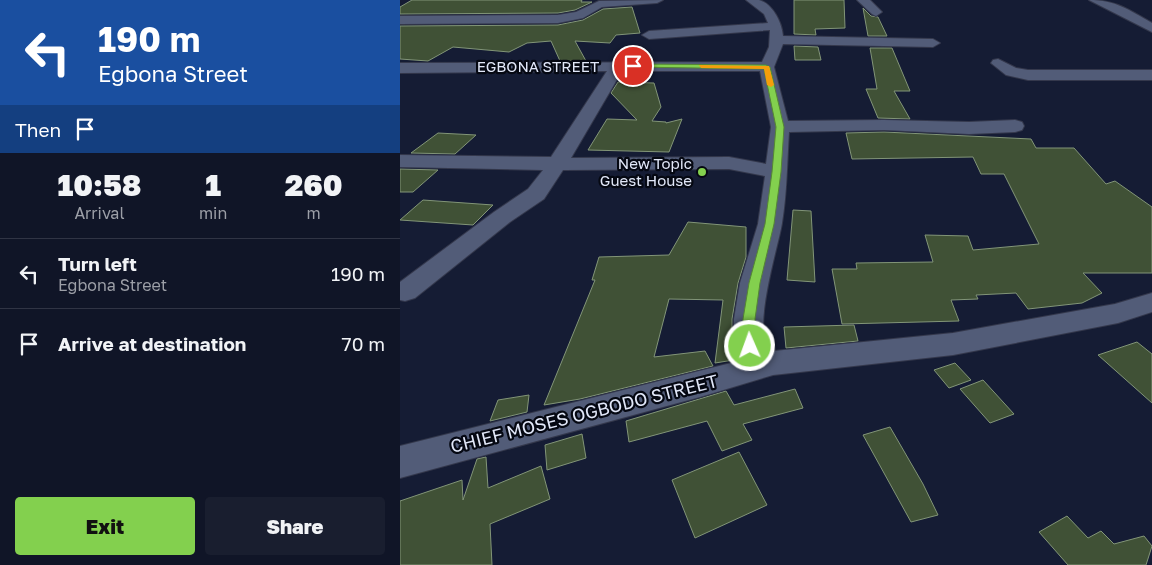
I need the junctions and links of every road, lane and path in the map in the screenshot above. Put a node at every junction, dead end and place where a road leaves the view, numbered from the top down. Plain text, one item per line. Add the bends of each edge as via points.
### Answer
1 (657, 0) edge
2 (752, 0) edge
3 (863, 0) edge
4 (1095, 0) edge
5 (876, 12) dead end
6 (400, 20) edge
7 (1152, 28) edge
8 (776, 33) junction
9 (649, 35) dead end
10 (933, 43) dead end
11 (998, 64) dead end
12 (616, 66) junction
13 (766, 67) junction
14 (400, 68) edge
15 (1152, 75) edge
16 (1015, 126) dead end
17 (780, 127) junction
18 (400, 161) edge
19 (558, 164) junction
20 (777, 172) junction
21 (405, 292) dead end
22 (1152, 302) edge
23 (773, 363) junction
24 (400, 462) edge

1 - 6 street via 599,4 579,16 558,19
2 - 8 street via 768,12
3 - 5 street
4 - 7 street via 1117,8
8 - 9 street
8 - 10 street
8 - 13 street via 772,59
11 - 15 street via 1011,72 1028,75
12 - 13 street, EGBONA STREET
12 - 14 street, EGBONA STREET
12 - 19 street
13 - 17 street
16 - 17 street via 969,128 884,124
17 - 20 street
18 - 19 street
19 - 20 street via 729,163
19 - 21 street via 536,194
20 - 23 street via 770,224 754,283 749,319 750,346 759,358
22 - 23 street, CHIEF MOSES OGBODO STREET via 1118,314 953,344
23 - 24 street, CHIEF MOSES OGBODO STREET

